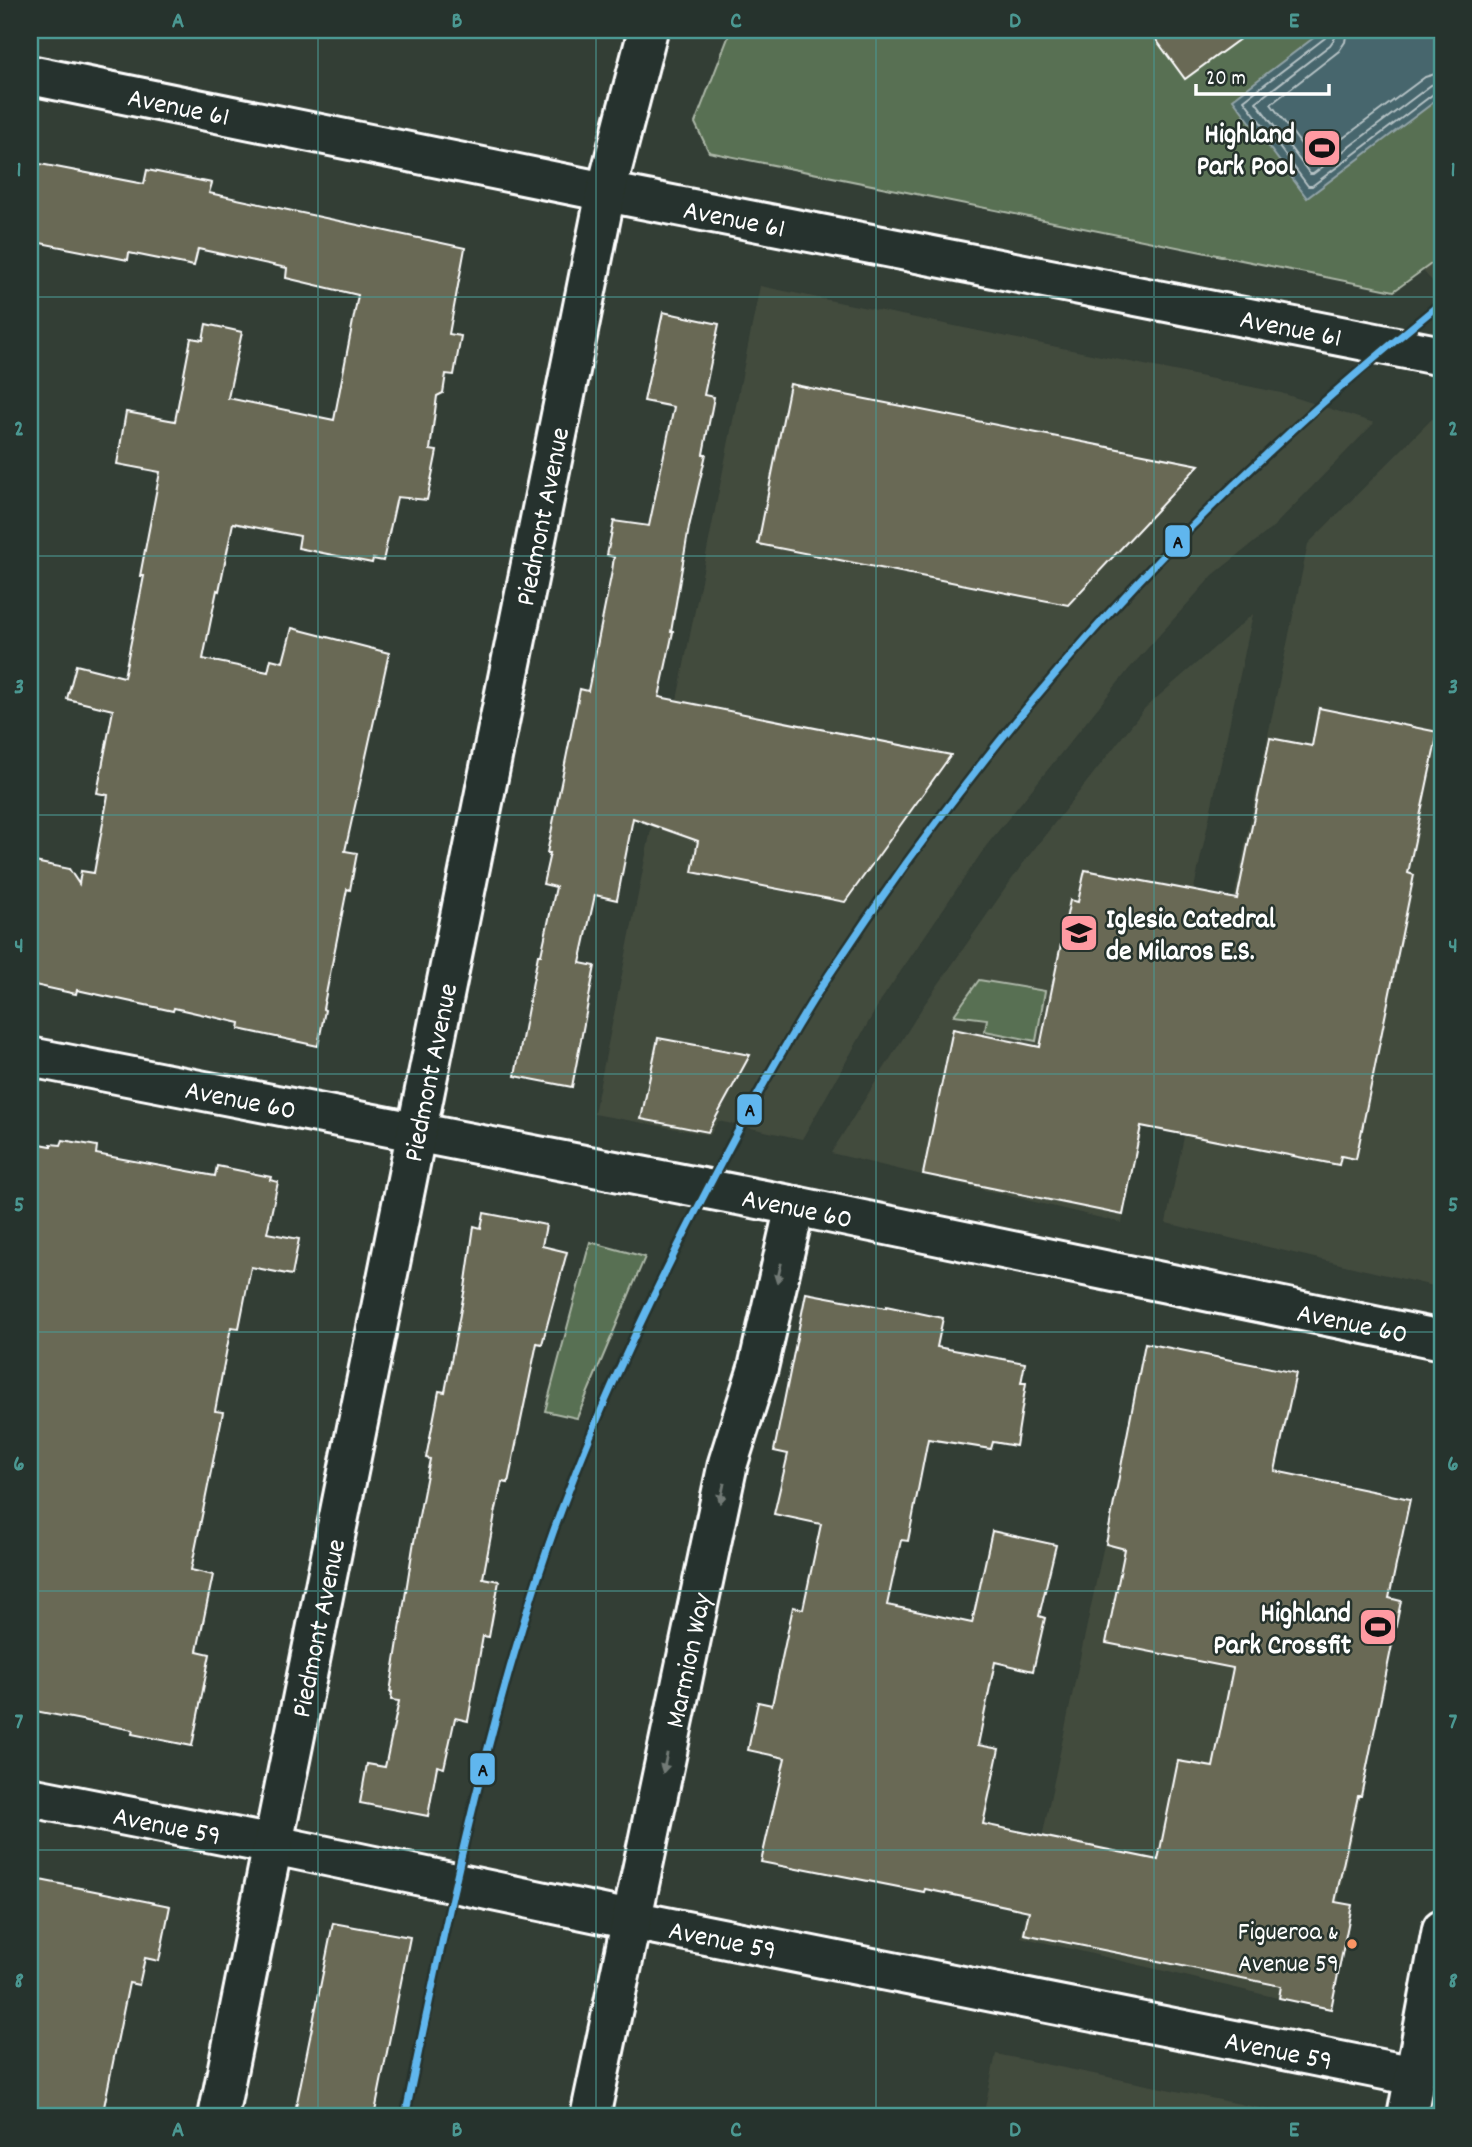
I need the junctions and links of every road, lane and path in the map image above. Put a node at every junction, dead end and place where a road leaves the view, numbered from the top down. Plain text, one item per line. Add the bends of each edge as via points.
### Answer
1 (648, 30) edge
2 (30, 75) edge
3 (606, 192) junction
4 (1442, 356) edge
5 (30, 1057) edge
6 (417, 1134) junction
7 (795, 1206) junction
8 (1442, 1340) edge
9 (30, 1797) edge
10 (274, 1845) junction
11 (631, 1920) junction
12 (1442, 1929) edge
13 (1415, 2076) junction
14 (218, 2117) edge
15 (590, 2117) edge
16 (1407, 2117) edge

1 - 3 street, Piedmont Avenue
2 - 3 street, Avenue 61
3 - 4 street, Avenue 61
3 - 6 street, Piedmont Avenue
5 - 6 street, Avenue 60
6 - 7 street, Avenue 60
6 - 10 street, Piedmont Avenue
7 - 8 street, Avenue 60
7 -> 11 street, Marmion Way via 758,1368 729,1463
9 - 10 street, Avenue 59
10 - 11 street, Avenue 59
10 - 14 street, Piedmont Avenue
11 - 13 street, Avenue 59
11 - 15 street, Marmion Way
12 - 13 street
13 - 16 street

